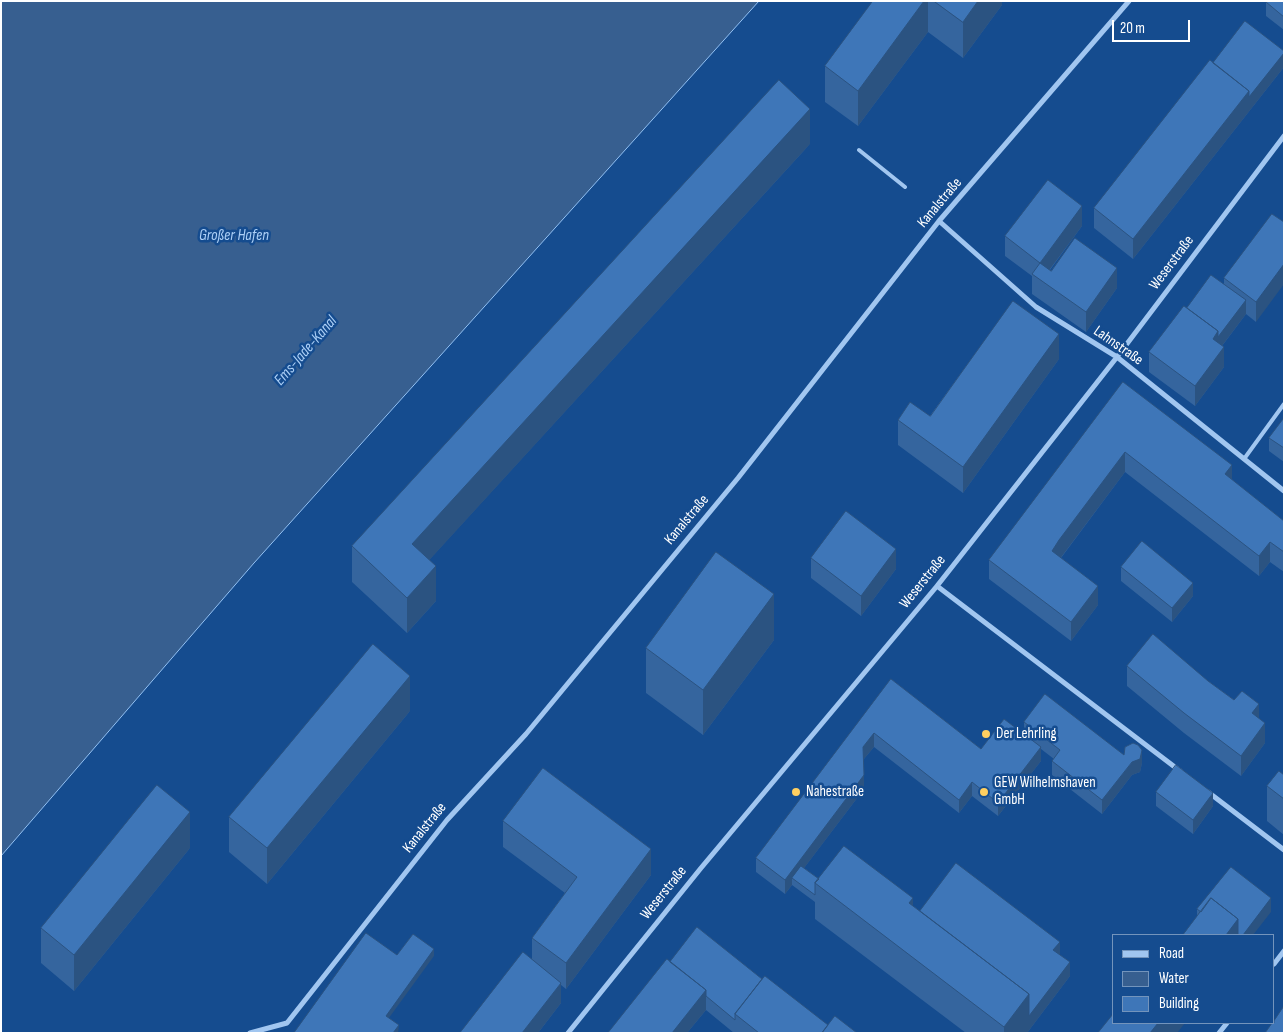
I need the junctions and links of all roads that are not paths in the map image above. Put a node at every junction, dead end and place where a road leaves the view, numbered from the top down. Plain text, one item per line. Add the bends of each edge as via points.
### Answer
1 (1129, 1) edge
2 (1284, 136) edge
3 (1279, 142) junction
4 (1284, 147) edge
5 (859, 150) dead end
6 (905, 186) dead end
7 (940, 221) junction
8 (1117, 357) junction
9 (1284, 404) edge
10 (1244, 459) junction
11 (1284, 491) edge
12 (937, 586) junction
13 (1189, 778) edge
14 (1205, 790) edge
15 (1284, 850) edge
16 (1284, 951) edge
17 (1275, 963) edge
18 (250, 1033) edge
19 (568, 1033) edge

1 - 7 street, Kanalstraße
2 - 3 street, Weserstraße
3 - 4 street
3 - 8 street, Weserstraße
5 - 6 lane
7 - 8 street, Lahnstraße via 1036,307
7 - 18 street, Kanalstraße via 738,478 526,734 447,820 286,1023
8 - 10 street, Lahnstraße
8 - 12 street, Weserstraße
9 - 10 lane
10 - 11 street, Lahnstraße
12 - 13 street
12 - 19 street, Weserstraße
14 - 15 street
16 - 17 street

